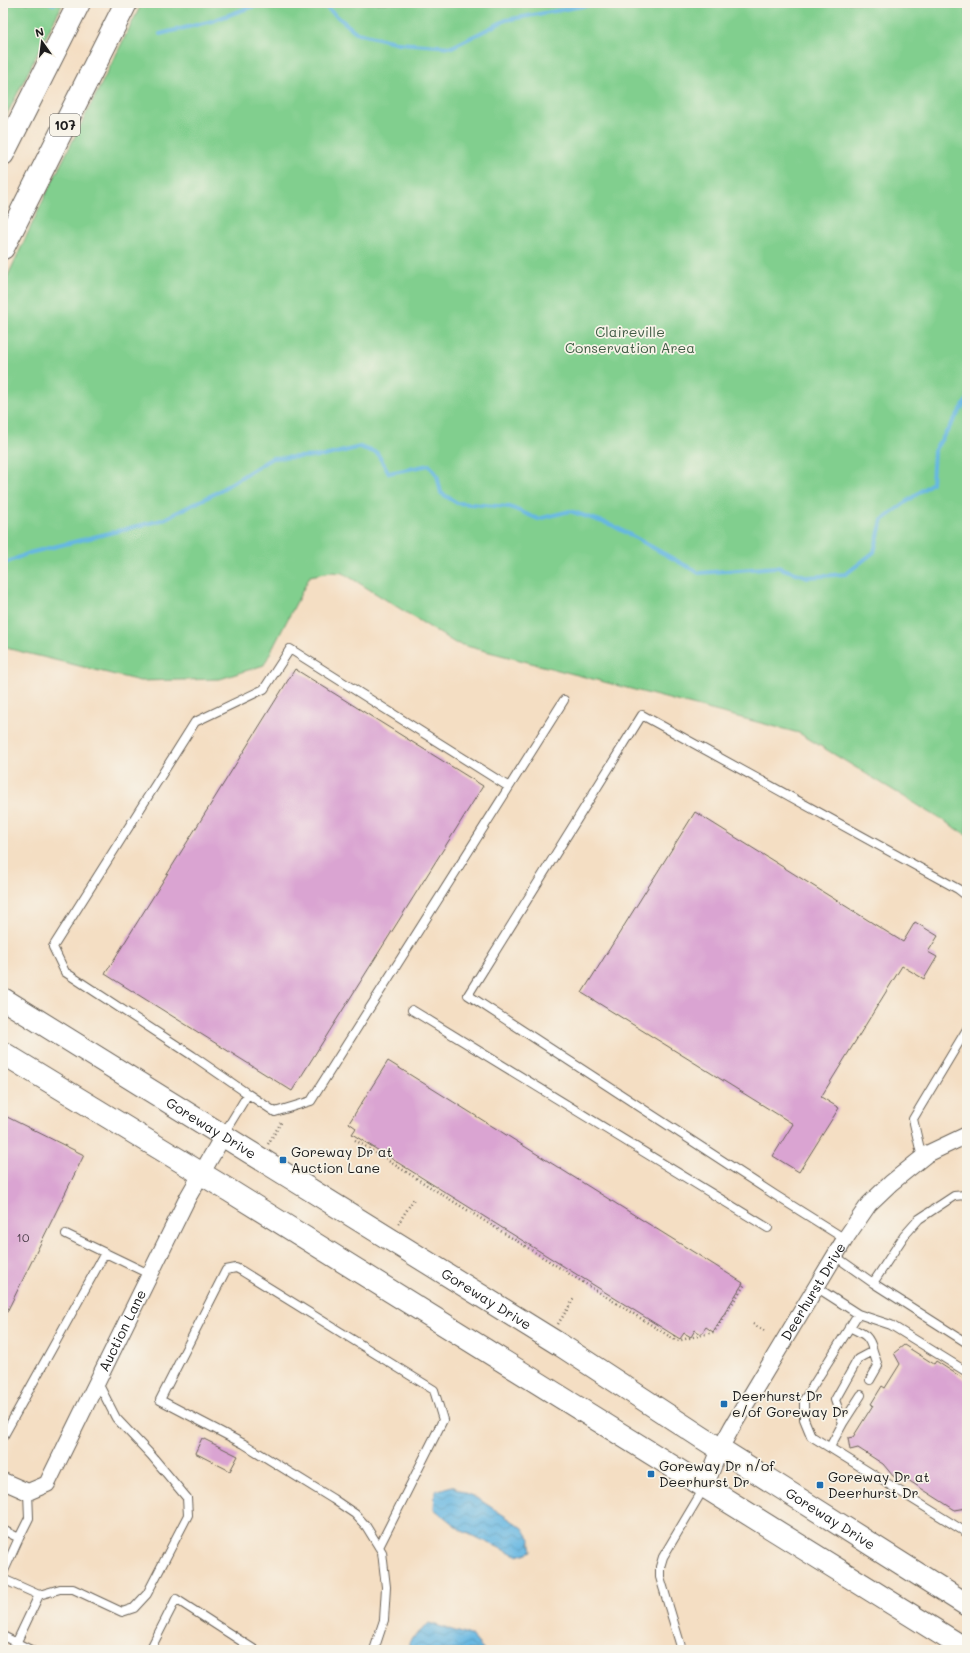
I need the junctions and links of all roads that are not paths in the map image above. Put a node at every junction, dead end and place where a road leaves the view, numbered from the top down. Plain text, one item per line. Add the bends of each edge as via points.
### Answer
1 (79, 3) edge
2 (126, 3) edge
3 (3, 154) edge
4 (3, 248) edge
5 (564, 700) dead end
6 (509, 787) junction
7 (967, 896) edge
8 (3, 999) edge
9 (412, 1010) dead end
10 (967, 1029) edge
11 (3, 1053) edge
12 (248, 1094) junction
13 (967, 1135) edge
14 (223, 1136) junction
15 (922, 1158) junction
16 (201, 1174) junction
17 (967, 1196) edge
18 (768, 1228) dead end
19 (66, 1234) dead end
20 (845, 1239) junction
21 (105, 1253) junction
22 (835, 1256) junction
23 (149, 1274) junction
24 (873, 1283) junction
25 (816, 1287) junction
26 (858, 1314) junction
27 (850, 1327) junction
28 (966, 1340) edge
29 (872, 1351) junction
30 (967, 1372) edge
31 (870, 1380) dead end
32 (97, 1381) junction
33 (861, 1395) dead end
34 (843, 1423) junction
35 (3, 1437) edge
36 (830, 1447) junction
37 (720, 1449) junction
38 (3, 1481) edge
39 (705, 1487) junction
40 (28, 1492) junction
41 (3, 1530) edge
42 (967, 1533) edge
43 (19, 1538) junction
44 (379, 1547) junction
45 (3, 1573) edge
46 (3, 1579) edge
47 (39, 1595) junction
48 (967, 1605) edge
49 (3, 1636) edge
50 (15, 1646) edge
51 (31, 1650) edge
52 (150, 1650) edge
53 (255, 1650) edge
54 (374, 1650) edge
55 (682, 1650) edge
56 (967, 1650) edge

1 - 3 main road
2 - 4 main road, 107
5 - 6 lane
6 - 12 lane via 311,1101 275,1112
6 - 12 lane via 290,649 264,689 195,722 53,948 65,972
7 - 20 lane via 642,715 468,995
8 - 14 main road, Goreway Drive
9 - 18 lane
10 - 15 lane via 912,1119
11 - 16 main road
12 - 14 lane
13 - 15 street, Deerhurst Drive
14 - 16 street, Auction Lane
14 - 37 main road, Goreway Drive via 562,1346
15 - 20 street, Deerhurst Drive via 869,1204
16 - 23 street, Auction Lane
16 - 39 main road
17 - 24 lane via 954,1196 919,1219 904,1236
19 - 21 lane
20 - 22 street, Deerhurst Drive
21 - 23 lane
21 - 35 lane
22 - 24 lane
22 - 25 street, Deerhurst Drive
23 - 32 street, Auction Lane
24 - 28 lane
25 - 26 lane
25 - 37 street, Deerhurst Drive
26 - 27 lane
26 - 30 lane via 891,1325
27 - 29 lane via 870,1340
27 - 36 lane via 804,1400 804,1419 811,1436
29 - 31 lane via 878,1366
29 - 34 lane via 858,1359 835,1400
32 - 40 street, Auction Lane via 47,1484
32 - 47 lane via 116,1418 187,1498 188,1515 147,1594 134,1608 122,1612 73,1589 60,1589
33 - 34 lane
34 - 36 lane
36 - 42 lane
37 - 39 street, Deerhurst Drive
37 - 48 main road, Goreway Drive
38 - 40 street
39 - 55 lane via 663,1556 660,1567 660,1577
39 - 56 main road
40 - 43 lane via 29,1518
41 - 43 lane
43 - 45 lane
44 - 44 lane via 355,1514 333,1498 244,1444 160,1400 226,1270 236,1268 242,1271 434,1390 443,1420
44 - 54 lane via 386,1586 384,1620
46 - 47 lane
47 - 50 lane
49 - 50 lane
50 - 51 lane
52 - 53 lane via 176,1599

